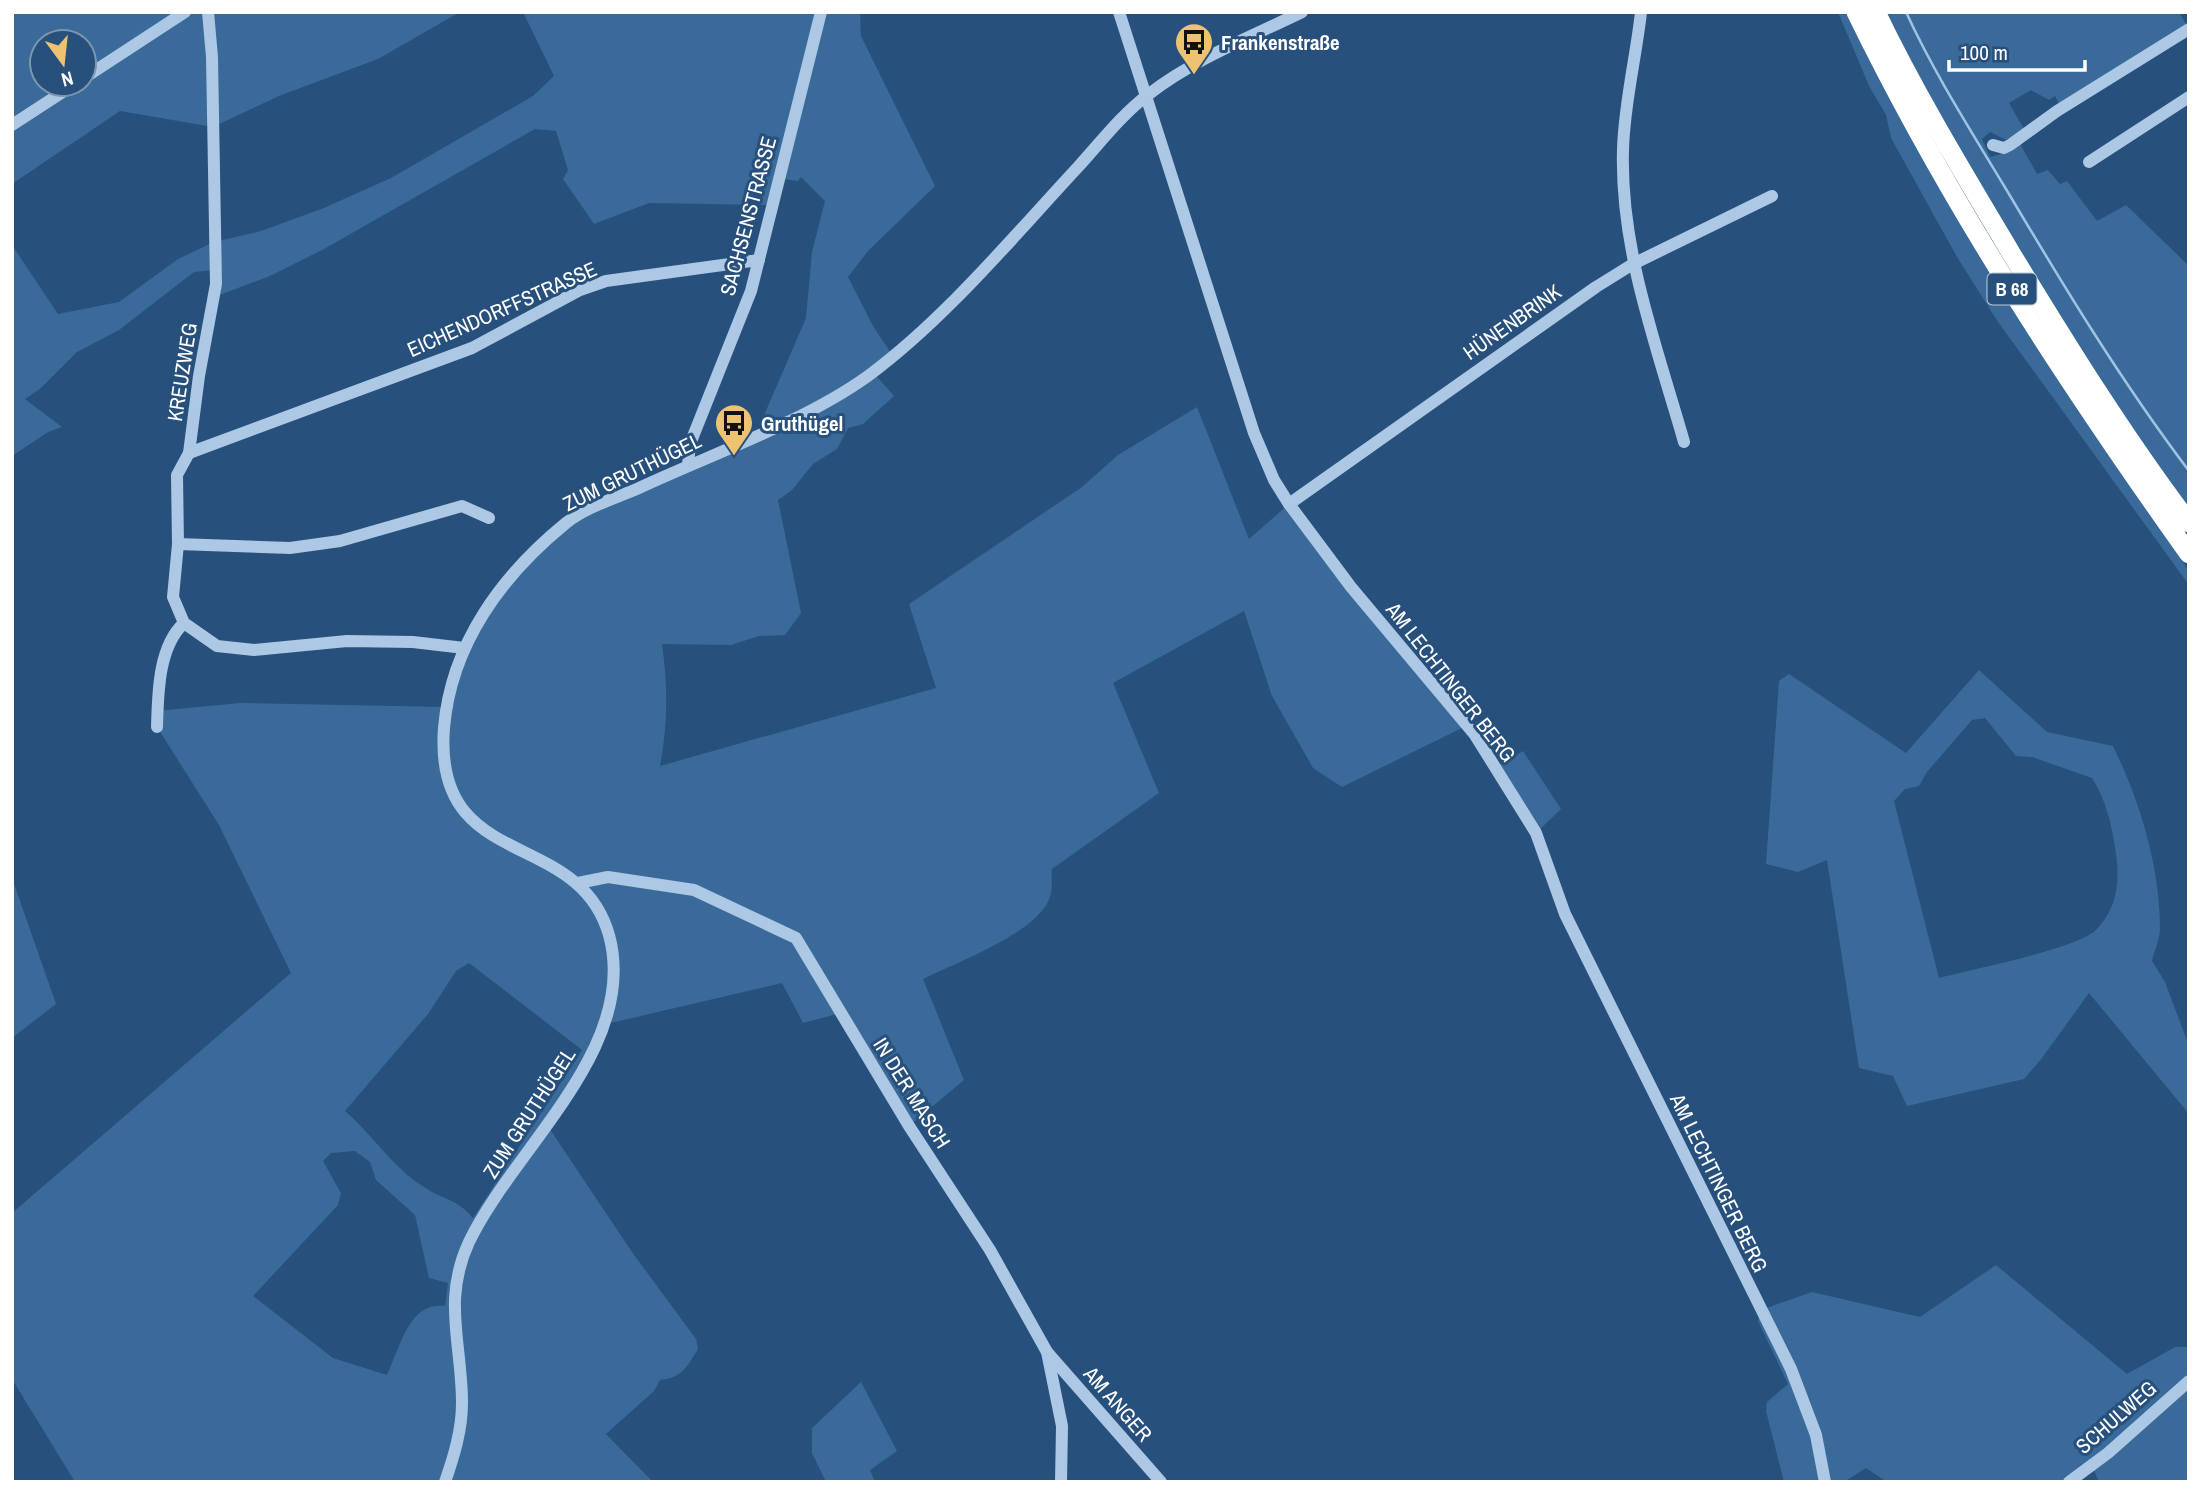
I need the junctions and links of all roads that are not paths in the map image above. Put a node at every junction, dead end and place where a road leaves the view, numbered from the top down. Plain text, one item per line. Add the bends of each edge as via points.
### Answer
1 (185, 12) edge
2 (208, 12) edge
3 (821, 12) edge
4 (1119, 12) edge
5 (1302, 12) edge
6 (1641, 12) edge
7 (1856, 12) edge
8 (1876, 12) edge
9 (2189, 29) edge
10 (98, 69) edge
11 (1147, 94) junction
12 (2189, 97) edge
13 (53, 98) edge
14 (12, 125) edge
15 (1993, 145) dead end
16 (2089, 162) dead end
17 (1772, 196) dead end
18 (759, 260) junction
19 (1633, 264) junction
20 (1684, 442) dead end
21 (189, 453) junction
22 (688, 465) junction
23 (1289, 504) junction
24 (489, 518) dead end
25 (2189, 523) edge
26 (178, 544) junction
27 (2189, 554) edge
28 (184, 623) junction
29 (464, 648) junction
30 (157, 727) dead end
31 (578, 883) junction
32 (1047, 1352) junction
33 (2189, 1381) edge
34 (445, 1482) edge
35 (1061, 1482) edge
36 (1161, 1482) edge
37 (1825, 1482) edge
38 (2069, 1482) edge

1 - 10 street
2 - 21 street, KREUZWEG via 216,284
3 - 18 street, SACHSENSTRASSE
4 - 11 street
5 - 11 street, ZUM GRUTHÜGEL via 1199,62
6 - 19 street via 1623,152
7 - 27 highway, B 68 via 1935,165 2027,315
8 - 25 highway, B 68 via 1950,151 2044,307 2137,454
9 - 15 street via 2056,111 2010,145
11 - 22 street, ZUM GRUTHÜGEL via 934,318 873,372 847,391
11 - 23 street, AM LECHTINGER BERG via 1254,433
12 - 16 street
13 - 14 street
17 - 19 street, HÜNENBRINK
18 - 21 street, EICHENDORFFSTRASSE via 606,281 580,290 472,348
18 - 22 street, SACHSENSTRASSE via 690,444
19 - 20 street
19 - 23 street, HÜNENBRINK
21 - 26 street, KREUZWEG via 177,475
22 - 29 street, ZUM GRUTHÜGEL via 569,520 509,579 476,622
23 - 37 street, AM LECHTINGER BERG via 1351,587 1475,735 1536,833 1565,914 1790,1369 1816,1435
24 - 26 street via 462,506 340,541 290,548
26 - 28 street, KREUZWEG via 172,592
28 - 29 street via 217,646 254,650 346,641
28 - 30 street via 170,643 163,666
29 - 31 street, ZUM GRUTHÜGEL via 444,730 454,798 477,827 494,839 550,864
31 - 32 street, IN DER MASCH via 608,877 694,890 796,938 990,1250
31 - 34 street, ZUM GRUTHÜGEL via 603,918 613,958 612,994 605,1022 584,1066 466,1249 453,1305 462,1420
32 - 35 street, IN DER MASCH via 1062,1426
32 - 36 street, AM ANGER
33 - 38 street, SCHULWEG

